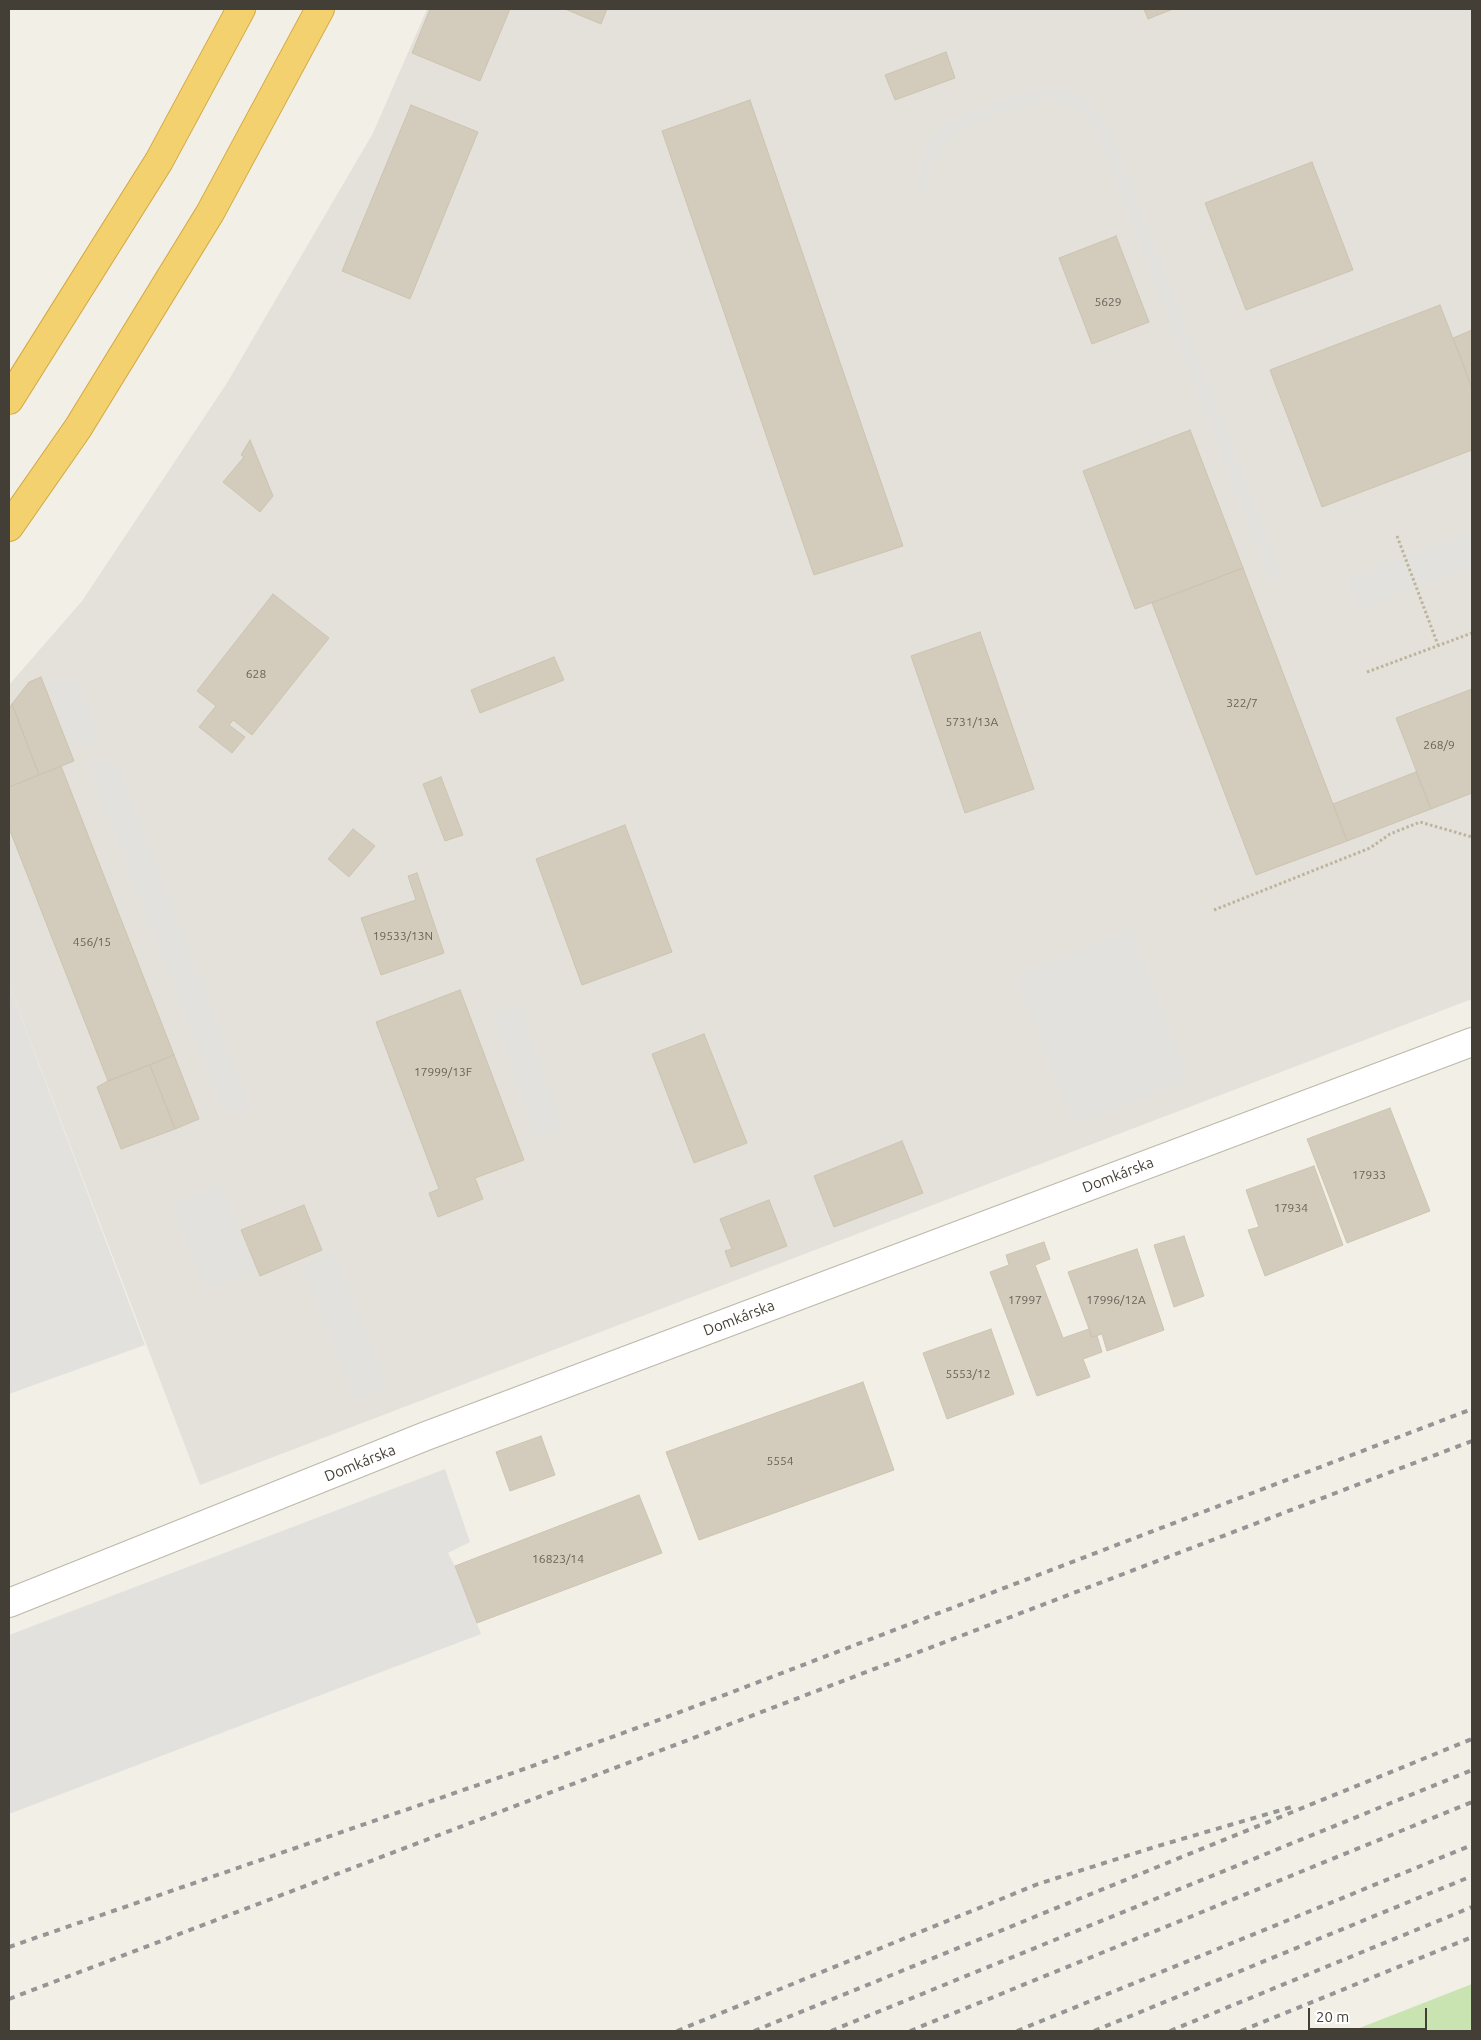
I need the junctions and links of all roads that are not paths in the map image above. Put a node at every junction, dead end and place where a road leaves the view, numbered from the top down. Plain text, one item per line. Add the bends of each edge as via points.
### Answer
1 (241, 9) edge
2 (320, 9) edge
3 (9, 400) edge
4 (9, 527) edge
5 (1472, 1042) edge
6 (9, 1603) edge

1 - 3 highway via 159,161
2 - 4 highway via 210,213 78,428
5 - 6 street, Domkárska via 426,1436

